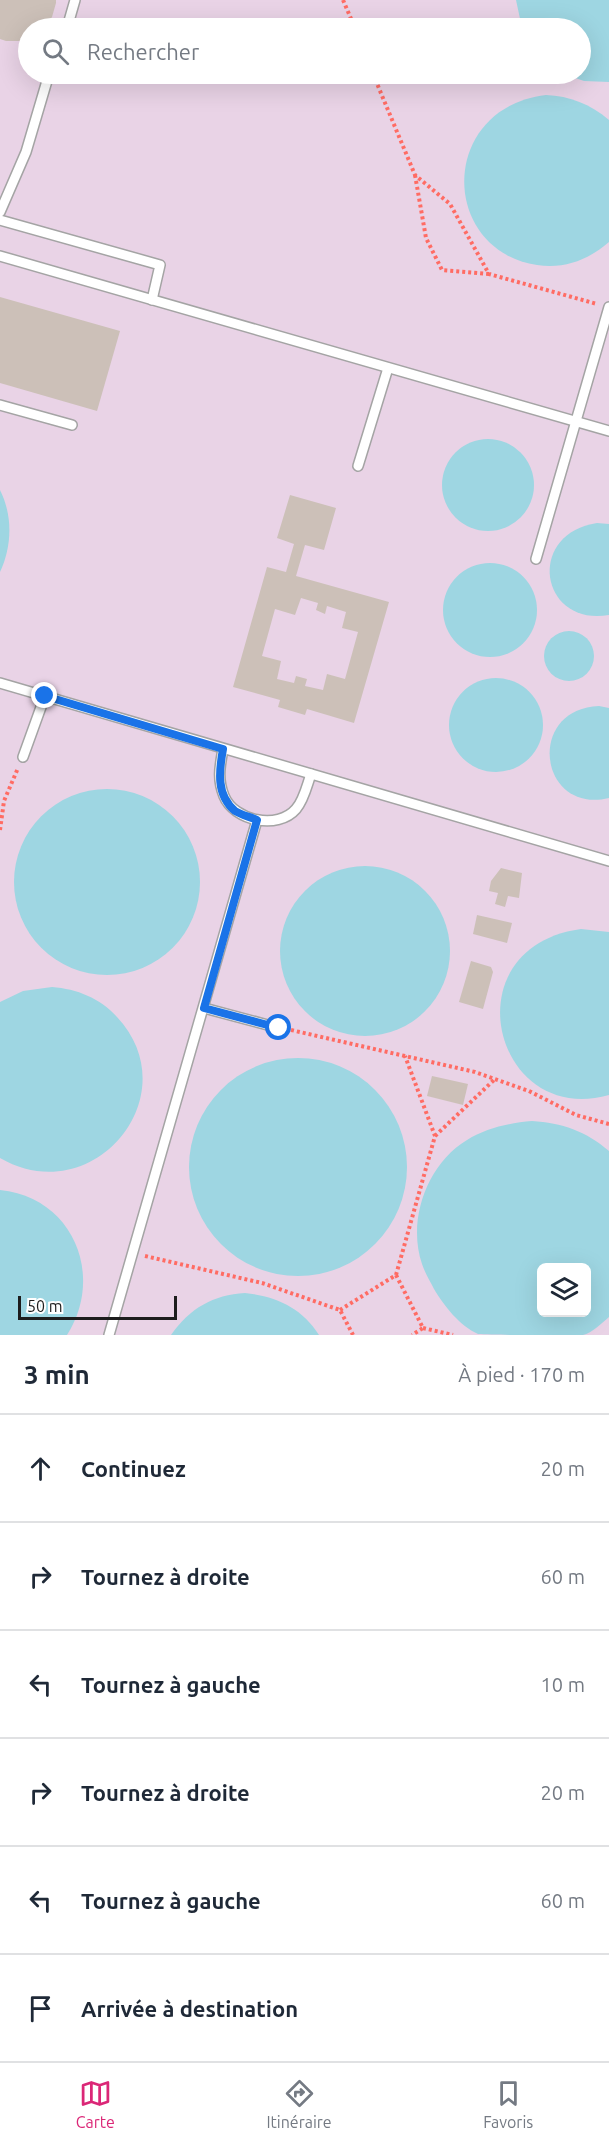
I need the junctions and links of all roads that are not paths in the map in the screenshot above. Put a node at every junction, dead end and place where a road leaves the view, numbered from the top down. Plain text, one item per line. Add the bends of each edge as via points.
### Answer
1 (75, 0) edge
2 (70, 18) edge
3 (46, 84) edge
4 (0, 212) edge
5 (0, 220) edge
6 (0, 256) edge
7 (153, 300) junction
8 (608, 307) edge
9 (388, 368) junction
10 (0, 405) edge
11 (575, 421) junction
12 (72, 425) dead end
13 (609, 431) edge
14 (358, 466) dead end
15 (536, 559) dead end
16 (0, 684) edge
17 (45, 696) junction
18 (223, 749) junction
19 (23, 757) road end
20 (311, 774) junction
21 (257, 820) junction
22 (609, 861) edge
23 (204, 1008) junction
24 (279, 1028) road end
25 (109, 1335) edge

1 - 2 lane
3 - 4 lane via 26,152
5 - 7 lane via 160,265
6 - 7 lane
7 - 9 lane
8 - 11 lane
9 - 11 lane
9 - 14 lane
10 - 12 lane
11 - 13 lane
11 - 15 lane
16 - 17 lane
17 - 18 lane
17 - 19 lane
18 - 20 lane
18 - 21 lane via 218,776 225,798 236,812
20 - 21 lane via 295,811 279,821
20 - 22 lane
21 - 23 lane
23 - 24 lane
23 - 25 lane

